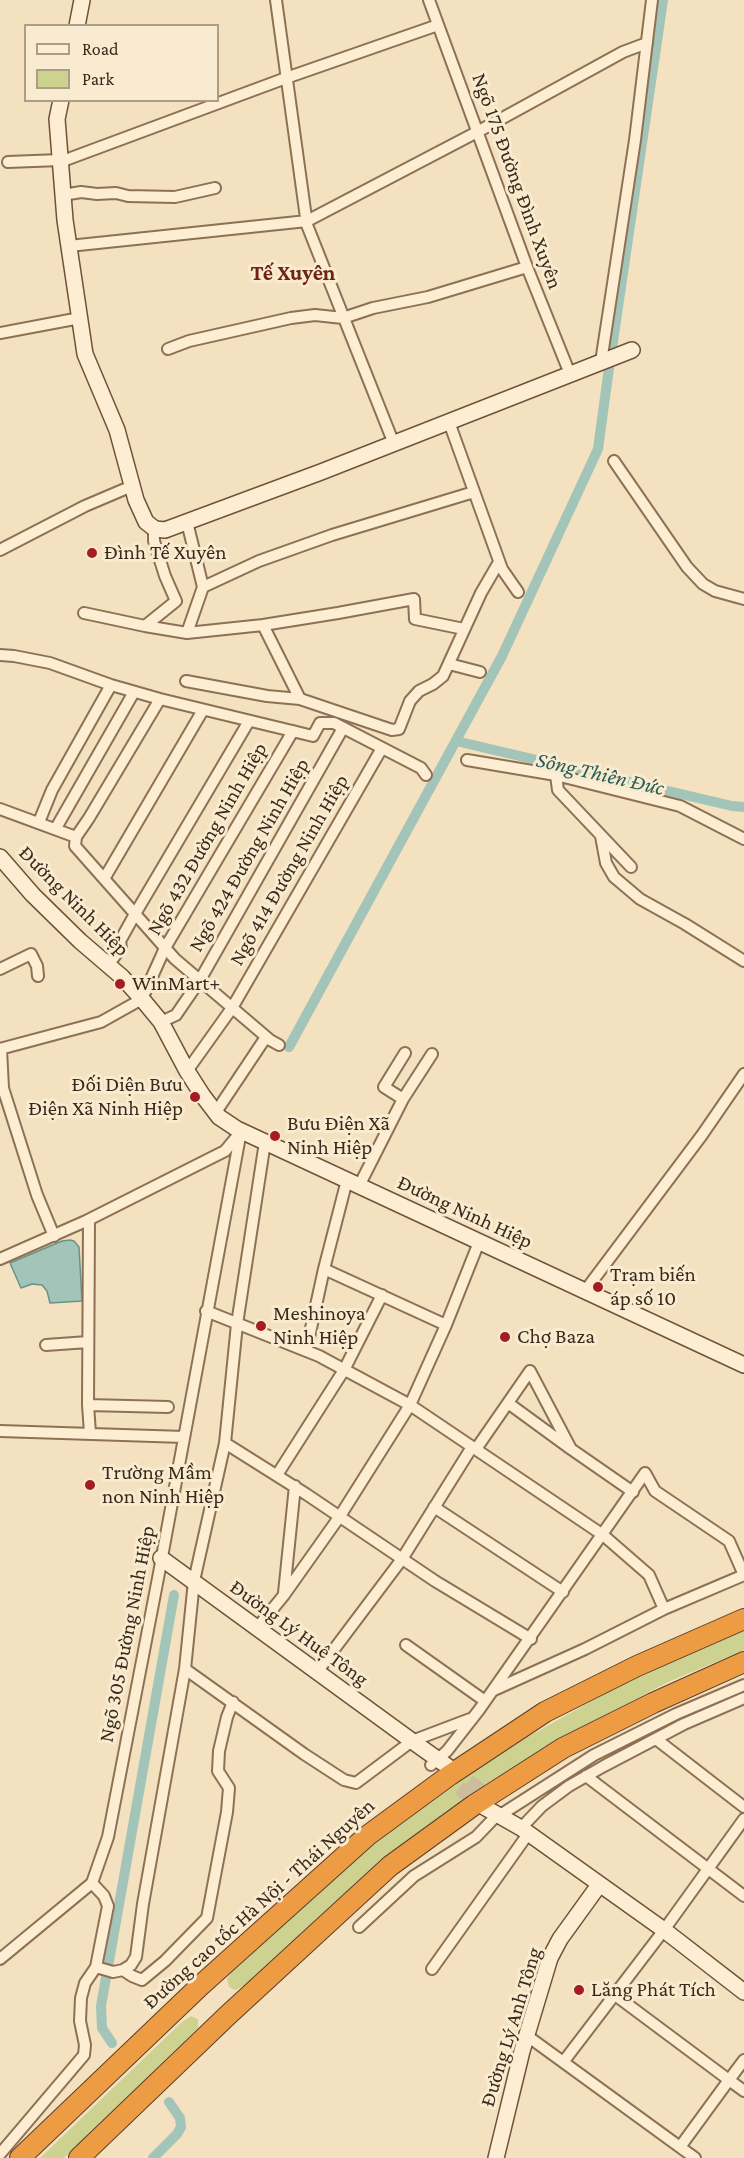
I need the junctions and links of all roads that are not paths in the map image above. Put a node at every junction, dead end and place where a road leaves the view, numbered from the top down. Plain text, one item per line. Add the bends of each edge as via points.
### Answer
1 (82, 0) edge
2 (276, 0) edge
3 (429, 0) edge
4 (652, 0) edge
5 (77, 24) edge
6 (438, 25) junction
7 (647, 43) junction
8 (286, 78) junction
9 (61, 102) edge
10 (479, 132) junction
11 (60, 161) junction
12 (8, 162) dead end
13 (215, 188) dead end
14 (63, 195) junction
15 (307, 221) junction
16 (69, 246) junction
17 (527, 267) junction
18 (80, 318) junction
19 (343, 318) junction
20 (0, 333) edge
21 (168, 349) dead end
22 (632, 350) dead end
23 (602, 362) junction
24 (570, 374) junction
25 (449, 422) junction
26 (394, 444) junction
27 (614, 461) dead end
28 (132, 486) junction
29 (474, 492) junction
30 (187, 522) junction
31 (154, 527) junction
32 (0, 550) edge
33 (499, 562) junction
34 (203, 587) junction
35 (518, 592) dead end
36 (744, 599) edge
37 (84, 613) dead end
38 (262, 625) junction
39 (145, 626) junction
40 (464, 628) junction
41 (187, 633) junction
42 (0, 655) edge
43 (449, 664) junction
44 (480, 672) dead end
45 (186, 681) dead end
46 (111, 685) junction
47 (134, 692) junction
48 (160, 699) junction
49 (300, 699) junction
50 (203, 710) junction
51 (249, 721) junction
52 (343, 728) junction
53 (292, 731) junction
54 (382, 748) junction
55 (467, 760) dead end
56 (426, 775) dead end
57 (556, 775) junction
58 (0, 809) edge
59 (39, 822) junction
60 (56, 828) junction
61 (601, 836) junction
62 (76, 837) junction
63 (744, 839) edge
64 (0, 857) edge
65 (631, 867) dead end
66 (104, 879) junction
67 (135, 914) junction
68 (165, 948) junction
69 (744, 961) edge
70 (108, 965) junction
71 (0, 969) edge
72 (38, 976) dead end
73 (200, 980) junction
74 (142, 999) junction
75 (232, 1008) junction
76 (161, 1022) junction
77 (266, 1036) junction
78 (279, 1045) dead end
79 (0, 1049) edge
80 (405, 1053) dead end
81 (432, 1054) dead end
82 (187, 1071) junction
83 (744, 1074) edge
84 (403, 1099) junction
85 (216, 1112) junction
86 (241, 1131) junction
87 (265, 1142) junction
88 (353, 1183) junction
89 (89, 1220) junction
90 (54, 1236) junction
91 (479, 1242) junction
92 (0, 1259) edge
93 (324, 1269) junction
94 (585, 1291) junction
95 (382, 1295) junction
96 (206, 1311) junction
97 (237, 1324) junction
98 (446, 1324) junction
99 (88, 1342) junction
100 (46, 1345) dead end
101 (306, 1351) junction
102 (744, 1365) edge
103 (344, 1370) junction
104 (508, 1403) junction
105 (88, 1404) junction
106 (410, 1405) junction
107 (168, 1407) dead end
108 (0, 1431) edge
109 (90, 1433) junction
110 (184, 1437) junction
111 (225, 1443) junction
112 (474, 1448) junction
113 (572, 1449) junction
114 (277, 1475) junction
115 (294, 1486) junction
116 (633, 1492) junction
117 (435, 1507) junction
118 (340, 1516) junction
119 (603, 1535) junction
120 (161, 1558) junction
121 (402, 1558) junction
122 (744, 1575) edge
123 (194, 1581) junction
124 (563, 1592) junction
125 (284, 1595) junction
126 (664, 1609) junction
127 (744, 1619) edge
128 (257, 1628) junction
129 (531, 1639) junction
130 (406, 1646) dead end
131 (744, 1662) edge
132 (184, 1669) junction
133 (317, 1672) junction
134 (744, 1685) edge
135 (493, 1691) junction
136 (739, 1700) edge
137 (486, 1701) junction
138 (233, 1702) junction
139 (744, 1710) edge
140 (472, 1718) junction
141 (656, 1740) junction
142 (412, 1741) junction
143 (440, 1766) joint
144 (586, 1776) junction
145 (744, 1807) edge
146 (495, 1808) junction
147 (744, 1819) edge
148 (524, 1831) junction
149 (708, 1869) junction
150 (93, 1883) junction
151 (599, 1885) junction
152 (744, 1896) edge
153 (359, 1927) dead end
154 (664, 1930) junction
155 (0, 1959) edge
156 (98, 1968) junction
157 (432, 1969) dead end
158 (118, 1971) junction
159 (744, 1992) edge
160 (615, 1995) junction
161 (526, 2035) junction
162 (744, 2060) edge
163 (564, 2061) junction
164 (729, 2080) junction
165 (744, 2091) edge
166 (680, 2147) junction
167 (0, 2154) edge
168 (21, 2158) edge
169 (79, 2158) edge
170 (496, 2158) edge
171 (695, 2158) edge

1 - 5 main road
2 - 8 street
3 - 6 street, Ngõ 175 Đường Đình Xuyên
4 - 7 street
6 - 8 street
6 - 10 street, Ngõ 175 Đường Đình Xuyên
7 - 10 street via 623,52
7 - 23 street
8 - 11 street
8 - 15 street
9 - 11 main road via 57,118
10 - 15 street
10 - 17 street, Ngõ 175 Đường Đình Xuyên
11 - 12 street
11 - 14 main road
13 - 14 street via 175,197 89,192
14 - 16 main road
15 - 16 street
15 - 19 street
16 - 18 main road
17 - 19 street
17 - 24 street, Ngõ 175 Đường Đình Xuyên
18 - 20 street
18 - 28 main road via 86,354 117,430
19 - 21 street via 291,318
19 - 26 street
22 - 23 main road
23 - 24 main road
24 - 25 main road
25 - 26 main road
25 - 29 street
26 - 30 main road
27 - 36 street via 703,584
28 - 31 main road via 146,522
28 - 32 street
29 - 33 street
29 - 34 street via 280,554
30 - 31 main road via 165,530
30 - 34 street
31 - 39 street via 154,541 176,600
33 - 35 street
33 - 40 street
34 - 41 street
37 - 39 street
38 - 40 street via 414,599 415,619
38 - 41 street
38 - 49 street
39 - 41 street
40 - 43 street
42 - 46 street via 50,663
43 - 44 street
43 - 49 street via 434,684 410,700 399,729
45 - 49 street
46 - 47 street
46 - 59 street via 52,790
47 - 48 street
47 - 60 street
48 - 50 street
48 - 62 street
50 - 51 street
50 - 66 street
51 - 53 street
51 - 67 street
52 - 53 street via 320,723 313,736
52 - 54 street
52 - 73 street, Ngõ 424 Đường Ninh Hiệp
53 - 68 street, Ngõ 432 Đường Ninh Hiệp
54 - 56 street via 421,768
54 - 75 street, Ngõ 414 Đường Ninh Hiệp
55 - 57 street
57 - 61 street via 558,790
57 - 63 street via 680,806
58 - 59 street
59 - 60 street
60 - 62 street
61 - 65 street
61 - 69 street via 606,863 614,877 640,899
62 - 66 street via 75,846
64 - 70 main road, Đường Ninh Hiệp via 33,895
66 - 67 street
67 - 68 street
67 - 70 street via 120,941 121,948
68 - 73 street
68 - 74 street, Ngõ 432 Đường Ninh Hiệp
70 - 74 main road, Đường Ninh Hiệp
71 - 72 street via 31,954
73 - 75 street
73 - 76 street, Ngõ 424 Đường Ninh Hiệp via 176,1015
74 - 76 main road, Đường Ninh Hiệp
74 - 79 street via 101,1022
75 - 77 street
75 - 82 street, Ngõ 414 Đường Ninh Hiệp
76 - 82 main road, Đường Ninh Hiệp
77 - 78 street
77 - 85 street
79 - 90 street via 3,1088
80 - 84 street via 384,1087
81 - 84 street
82 - 85 main road, Đường Ninh Hiệp
83 - 94 street
84 - 88 street
85 - 86 main road, Đường Ninh Hiệp
86 - 87 main road, Đường Ninh Hiệp
86 - 89 street via 225,1151
86 - 96 street, Ngõ 305 Đường Ninh Hiệp
87 - 88 main road, Đường Ninh Hiệp
87 - 97 street
88 - 91 main road, Đường Ninh Hiệp
88 - 93 street
89 - 90 street
89 - 99 street
90 - 92 street
91 - 94 main road, Đường Ninh Hiệp
91 - 98 street
93 - 95 street
93 - 101 street
94 - 102 main road, Đường Ninh Hiệp
95 - 98 street
95 - 103 street
96 - 97 street
96 - 110 street, Ngõ 305 Đường Ninh Hiệp
97 - 101 street
97 - 111 street
98 - 106 street
99 - 100 street
99 - 105 street
101 - 103 street
103 - 106 street
103 - 114 street
104 - 112 street
104 - 113 street
104 - 113 street via 530,1371
105 - 107 street
105 - 109 street
106 - 112 street
106 - 118 street
108 - 109 street
109 - 110 street
110 - 120 street, Ngõ 305 Đường Ninh Hiệp
111 - 114 street
111 - 123 street
112 - 117 street
112 - 119 street
113 - 116 street
114 - 115 street
115 - 118 street
115 - 125 street
116 - 119 street
116 - 122 street via 645,1473 655,1491 729,1541
117 - 121 street
117 - 124 street
118 - 121 street
118 - 125 street
119 - 124 street
119 - 126 street via 649,1575
120 - 123 main road, Đường Lý Huệ Tông
120 - 150 street, Ngõ 305 Đường Ninh Hiệp via 108,1837
121 - 129 street
121 - 133 street
122 - 126 street
123 - 128 main road, Đường Lý Huệ Tông
123 - 132 street
124 - 129 street
125 - 128 street
126 - 135 street
127 - 168 highway, Đường cao tốc Hà Nội - Thái Nguyên via 545,1712 367,1836 200,1986
128 - 133 main road, Đường Lý Huệ Tông
129 - 135 street
130 - 137 street
131 - 169 highway via 563,1748 474,1805 390,1866
132 - 138 street
132 - 158 street via 136,1957 131,1965
133 - 142 main road, Đường Lý Huệ Tông
134 - 146 street via 676,1714
135 - 137 street
136 - 139 street
136 - 141 street
137 - 140 street
138 - 142 street via 344,1780 356,1783
138 - 158 street via 219,1751 218,1771 229,1788 207,1918 142,1980
140 - 142 street
140 - 143 street
141 - 144 street
141 - 145 street
142 - 143 main road, Đường Lý Huệ Tông
144 - 148 street via 542,1806
144 - 149 street
146 - 148 main road
146 - 153 street via 476,1837 414,1876
147 - 149 street
148 - 151 main road
148 - 157 street
149 - 152 street
149 - 154 street
150 - 155 street
150 - 156 street via 108,1906
151 - 154 main road
151 - 161 main road, Đường Lý Anh Tông via 550,1958
154 - 159 main road
154 - 160 street
156 - 158 street
156 - 167 street via 85,1983 81,1998 85,2045 81,2060
160 - 163 street
160 - 164 street
161 - 163 street
161 - 170 main road, Đường Lý Anh Tông
162 - 164 street
163 - 166 street
164 - 165 street
164 - 166 street
166 - 171 street

